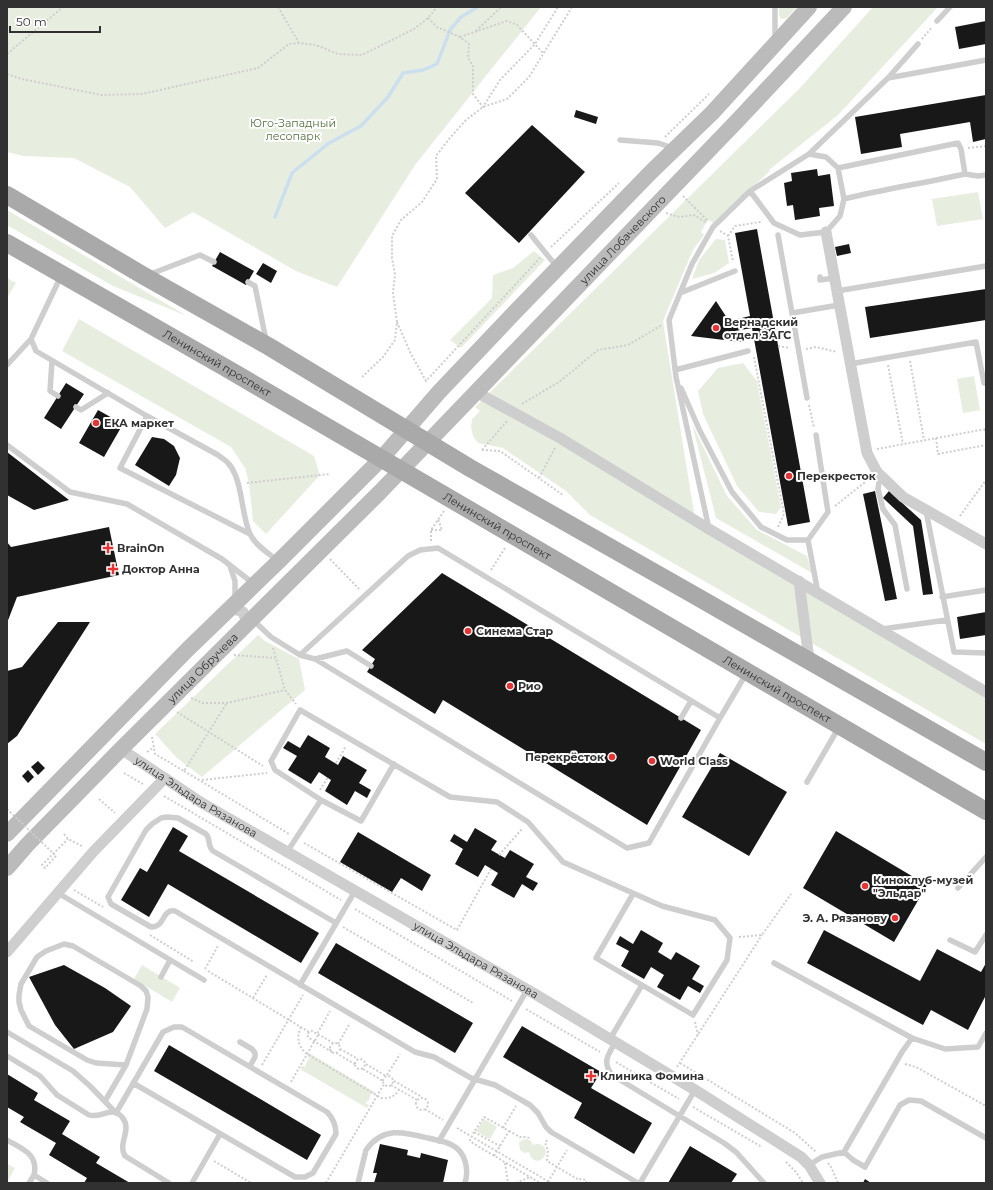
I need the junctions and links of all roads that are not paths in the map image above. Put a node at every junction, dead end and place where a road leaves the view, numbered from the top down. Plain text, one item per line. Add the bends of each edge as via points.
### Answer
1 (775, 7) edge
2 (809, 7) edge
3 (844, 7) edge
4 (950, 7) edge
5 (937, 21) road end
6 (775, 43) junction
7 (918, 44) road end
8 (986, 60) edge
9 (888, 78) junction
10 (620, 140) dead end
11 (675, 149) junction
12 (809, 154) junction
13 (838, 168) junction
14 (965, 174) junction
15 (986, 175) edge
16 (750, 191) junction
17 (7, 196) edge
18 (844, 199) junction
19 (826, 232) junction
20 (531, 234) dead end
21 (778, 235) dead end
22 (7, 242) edge
23 (214, 262) dead end
24 (986, 266) edge
25 (557, 268) junction
26 (735, 271) road end
27 (62, 274) junction
28 (144, 276) junction
29 (820, 277) dead end
30 (834, 278) junction
31 (248, 282) dead end
32 (837, 291) junction
33 (680, 293) junction
34 (840, 306) junction
35 (792, 313) junction
36 (31, 340) junction
37 (268, 346) junction
38 (748, 351) dead end
39 (52, 361) junction
40 (850, 361) junction
41 (7, 365) edge
42 (675, 370) junction
43 (676, 377) junction
44 (986, 383) edge
45 (476, 392) junction
46 (108, 393) junction
47 (58, 396) dead end
48 (807, 398) dead end
49 (76, 406) dead end
50 (147, 416) junction
51 (407, 430) junction
52 (816, 435) road end
53 (427, 443) junction
54 (7, 445) edge
55 (380, 459) junction
56 (400, 470) junction
57 (878, 474) junction
58 (926, 510) junction
59 (709, 529) junction
60 (250, 534) junction
61 (808, 540) junction
62 (986, 544) edge
63 (279, 561) junction
64 (230, 565) junction
65 (799, 581) junction
66 (254, 585) junction
67 (907, 589) dead end
68 (986, 590) edge
69 (818, 593) junction
70 (942, 597) junction
71 (230, 608) junction
72 (947, 620) junction
73 (248, 624) junction
74 (880, 629) junction
75 (986, 653) edge
76 (300, 655) junction
77 (315, 658) junction
78 (809, 660) junction
79 (371, 666) dead end
80 (747, 673) junction
81 (986, 692) edge
82 (692, 701) junction
83 (681, 718) dead end
84 (720, 718) junction
85 (839, 726) junction
86 (121, 749) junction
87 (986, 762) edge
88 (394, 764) junction
89 (165, 778) junction
90 (807, 782) dead end
91 (319, 798) junction
92 (986, 811) edge
93 (7, 834) edge
94 (287, 852) junction
95 (986, 857) edge
96 (7, 868) edge
97 (958, 888) dead end
98 (355, 891) junction
99 (58, 893) junction
100 (633, 894) junction
101 (336, 923) junction
102 (986, 935) edge
103 (950, 940) dead end
104 (7, 952) edge
105 (170, 960) junction
106 (774, 963) dead end
107 (161, 977) dead end
108 (204, 980) dead end
109 (300, 985) junction
110 (642, 985) junction
111 (527, 990) junction
112 (7, 1032) edge
113 (986, 1033) edge
114 (912, 1038) junction
115 (612, 1041) junction
116 (240, 1042) dead end
117 (7, 1056) edge
118 (126, 1065) junction
119 (250, 1066) junction
120 (474, 1080) junction
121 (133, 1083) junction
122 (695, 1090) junction
123 (105, 1101) junction
124 (116, 1113) junction
125 (679, 1116) junction
126 (220, 1134) junction
127 (986, 1138) edge
128 (7, 1140) edge
129 (439, 1141) junction
130 (844, 1152) junction
131 (809, 1165) junction
132 (34, 1175) junction
133 (466, 1181) edge
134 (29, 1183) edge
135 (47, 1183) edge
136 (169, 1183) edge
137 (192, 1183) edge
138 (358, 1183) edge
139 (472, 1183) edge
140 (639, 1183) edge
141 (764, 1183) edge
142 (820, 1183) edge

1 - 6 lane
2 - 6 main road
3 - 45 main road, улица Лобачевского
4 - 5 lane
6 - 11 main road via 712,113
7 - 9 lane
8 - 9 lane
9 - 12 lane
10 - 11 lane via 658,143
11 - 25 main road
12 - 13 lane via 826,157
12 - 16 lane
13 - 14 lane via 958,143
13 - 18 lane
14 - 15 lane
14 - 18 lane
16 - 19 lane via 774,223 800,235
16 - 33 lane via 713,227 692,264
17 - 28 main road
18 - 19 lane via 840,216
19 - 30 street
20 - 25 lane
21 - 35 lane
22 - 27 main road, Ленинский проспект
23 - 28 lane via 200,255
24 - 32 lane
25 - 51 main road via 439,392
26 - 33 lane
27 - 36 lane
27 - 55 main road, Ленинский проспект
28 - 37 main road
29 - 30 lane via 820,280
30 - 32 street
31 - 37 lane via 255,286
32 - 34 street
33 - 42 lane via 669,320
34 - 35 lane
34 - 40 street
35 - 48 lane
36 - 39 lane via 36,351
36 - 41 lane
37 - 51 main road
38 - 42 lane
39 - 46 lane
39 - 47 lane via 50,391
40 - 44 lane via 887,358 976,342
40 - 57 street via 866,451
42 - 43 lane
43 - 59 lane
43 - 61 lane via 700,431 732,492 761,528 787,540
45 - 53 main road, улица Лобачевского
45 - 59 street via 560,438
46 - 49 lane via 81,410
46 - 50 lane
50 - 60 lane via 228,463 238,484
50 - 60 lane via 120,468
51 - 53 main road
51 - 55 main road
52 - 61 lane via 828,512
53 - 56 main road, улица Лобачевского
53 - 78 main road
54 - 64 lane via 70,492 127,504
55 - 56 main road, Ленинский проспект
55 - 63 main road
56 - 73 main road, улица Обручева
56 - 80 main road, Ленинский проспект
57 - 58 street via 903,496
57 - 67 lane via 878,489 883,509 895,525
58 - 62 street
58 - 70 lane
59 - 65 street
60 - 63 lane via 258,545
61 - 69 lane
63 - 66 main road
64 - 66 lane
64 - 71 lane via 235,581
65 - 69 street
65 - 78 street
66 - 71 main road
68 - 70 lane
69 - 74 street
70 - 72 lane
71 - 73 street via 229,610 243,612
71 - 93 main road
72 - 74 lane
72 - 75 lane via 954,652
73 - 76 lane
73 - 86 main road, улица Обручева
74 - 81 street
76 - 77 lane
76 - 82 lane via 408,556 420,550 438,548
77 - 79 lane via 347,651
77 - 84 lane via 627,848 649,843
78 - 87 main road
80 - 84 lane
80 - 85 main road, Ленинский проспект
82 - 83 lane
82 - 84 lane
85 - 90 lane
85 - 92 main road, Ленинский проспект
86 - 89 street, улица Эльдара Рязанова
86 - 96 main road, улица Обручева via 26,845
88 - 91 lane via 361,821
88 - 91 lane via 300,710 271,760 274,771
88 - 100 lane via 450,797 497,802 528,822 563,862
89 - 94 street, улица Эльдара Рязанова via 202,803
89 - 99 street via 93,852
91 - 94 lane
94 - 98 street, улица Эльдара Рязанова
95 - 97 lane
98 - 101 lane
98 - 111 street, улица Эльдара Рязанова
99 - 104 street
99 - 105 lane
100 - 110 lane via 596,958
100 - 110 lane via 662,906 715,920 730,938 727,960 693,1015
101 - 109 lane
101 - 109 lane via 213,851 209,846 208,836 178,818 167,817 156,821 146,830 109,894 109,902 151,927 160,925 167,913 175,912
102 - 103 lane via 975,952
105 - 107 lane
105 - 108 lane
106 - 114 lane
109 - 120 lane via 418,1054 434,1057
110 - 115 lane
111 - 115 street, улица Эльдара Рязанова
111 - 120 lane
112 - 123 lane via 73,1071
113 - 114 lane via 978,1047 945,1050
114 - 130 lane
115 - 122 street, улица Эльдара Рязанова
115 - 125 lane via 607,1056 608,1068 612,1075
116 - 119 lane via 255,1053
117 - 124 lane via 40,1076 57,1095 89,1115
118 - 118 lane via 147,1009 146,992 141,986 73,946 64,944 41,954 21,984 19,995 21,1010 29,1026 87,1060
118 - 123 lane
119 - 121 lane via 182,1027 174,1027 163,1032
119 - 126 lane via 327,1112 335,1125 336,1134 311,1174 305,1177 295,1177
120 - 129 lane
120 - 140 lane via 495,1085 520,1099 536,1110 551,1132
121 - 124 lane
121 - 126 lane
122 - 125 lane
122 - 131 street, улица Эльдара Рязанова via 792,1150
123 - 124 lane
124 - 136 lane via 126,1124 127,1130 122,1146 125,1156
125 - 140 lane
125 - 141 lane via 728,1146
126 - 137 lane
127 - 130 lane via 921,1101 910,1100 900,1105 865,1167
128 - 132 lane via 30,1154 35,1163
129 - 133 lane via 451,1144 458,1150 466,1165
129 - 138 lane via 402,1132 382,1136 366,1150
130 - 131 lane via 822,1157
131 - 142 street, улица Эльдара Рязанова
132 - 134 lane
132 - 135 lane
133 - 139 lane

